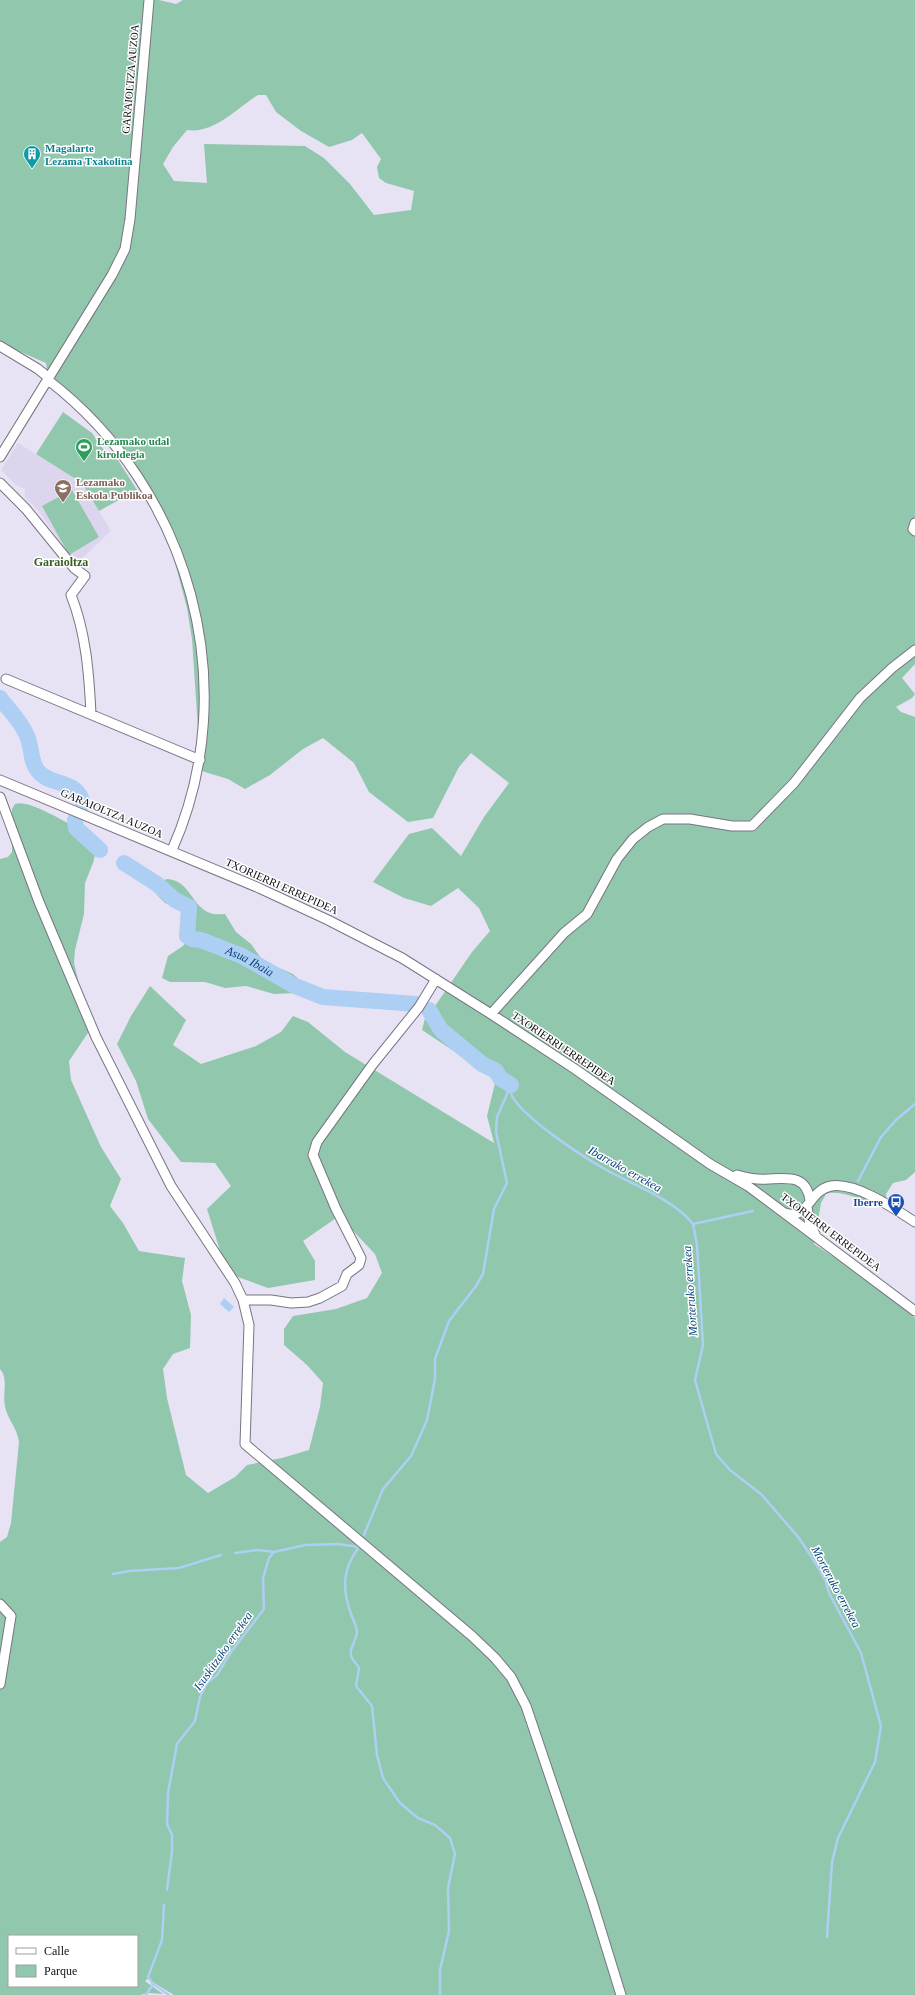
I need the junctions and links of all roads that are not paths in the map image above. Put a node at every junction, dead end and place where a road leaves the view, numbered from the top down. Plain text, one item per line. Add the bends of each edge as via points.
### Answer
1 (149, 0) edge
2 (0, 346) edge
3 (48, 379) junction
4 (0, 457) edge
5 (0, 483) edge
6 (915, 523) edge
7 (915, 531) edge
8 (915, 650) edge
9 (6, 679) dead end
10 (91, 714) junction
11 (200, 760) junction
12 (0, 780) edge
13 (0, 797) edge
14 (172, 850) junction
15 (436, 979) junction
16 (491, 1014) junction
17 (727, 1173) junction
18 (770, 1180) junction
19 (767, 1199) junction
20 (809, 1203) junction
21 (783, 1213) junction
22 (915, 1222) edge
23 (816, 1235) junction
24 (243, 1300) junction
25 (915, 1311) edge
26 (0, 1604) edge
27 (0, 1684) edge
28 (621, 1995) edge

1 - 3 street, GARAIOLTZA AUZOA via 130,218 125,248 112,275
2 - 3 street, GARAIOLTZA AUZOA via 38,369
3 - 4 street, GARAIOLTZA AUZOA
3 - 11 street, GARAIOLTZA AUZOA via 101,427 129,462 177,551 190,587 202,657 204,711
5 - 10 street via 26,509 76,570 85,576 70,596 79,616 84,638
6 - 7 street
8 - 16 street via 860,698 794,783 752,826 732,826 690,819 663,819 633,839 617,859 587,914 564,933
9 - 10 street
10 - 11 street
11 - 14 street, GARAIOLTZA AUZOA via 188,808
12 - 14 street, GARAIOLTZA AUZOA
13 - 24 street via 56,944 96,1037 171,1186 231,1277
14 - 15 street, TXORIERRI ERREPIDEA via 328,920
15 - 16 street, TXORIERRI ERREPIDEA
15 - 24 street via 419,1007 369,1071 314,1149 313,1155 336,1209 361,1258 359,1265 347,1274 342,1286 308,1302
16 - 17 street, TXORIERRI ERREPIDEA via 710,1164
17 - 18 street
17 - 19 street, TXORIERRI ERREPIDEA
18 - 19 street via 764,1189
18 - 20 street via 784,1178 799,1181 808,1190
19 - 21 street, TXORIERRI ERREPIDEA
20 - 21 street via 796,1214
20 - 22 street via 818,1192 830,1186 849,1187 881,1201
20 - 23 street via 810,1225
21 - 23 street, TXORIERRI ERREPIDEA
23 - 25 street, TXORIERRI ERREPIDEA
24 - 28 street via 249,1325 245,1444 472,1636 511,1677 526,1706
26 - 27 street via 11,1616

